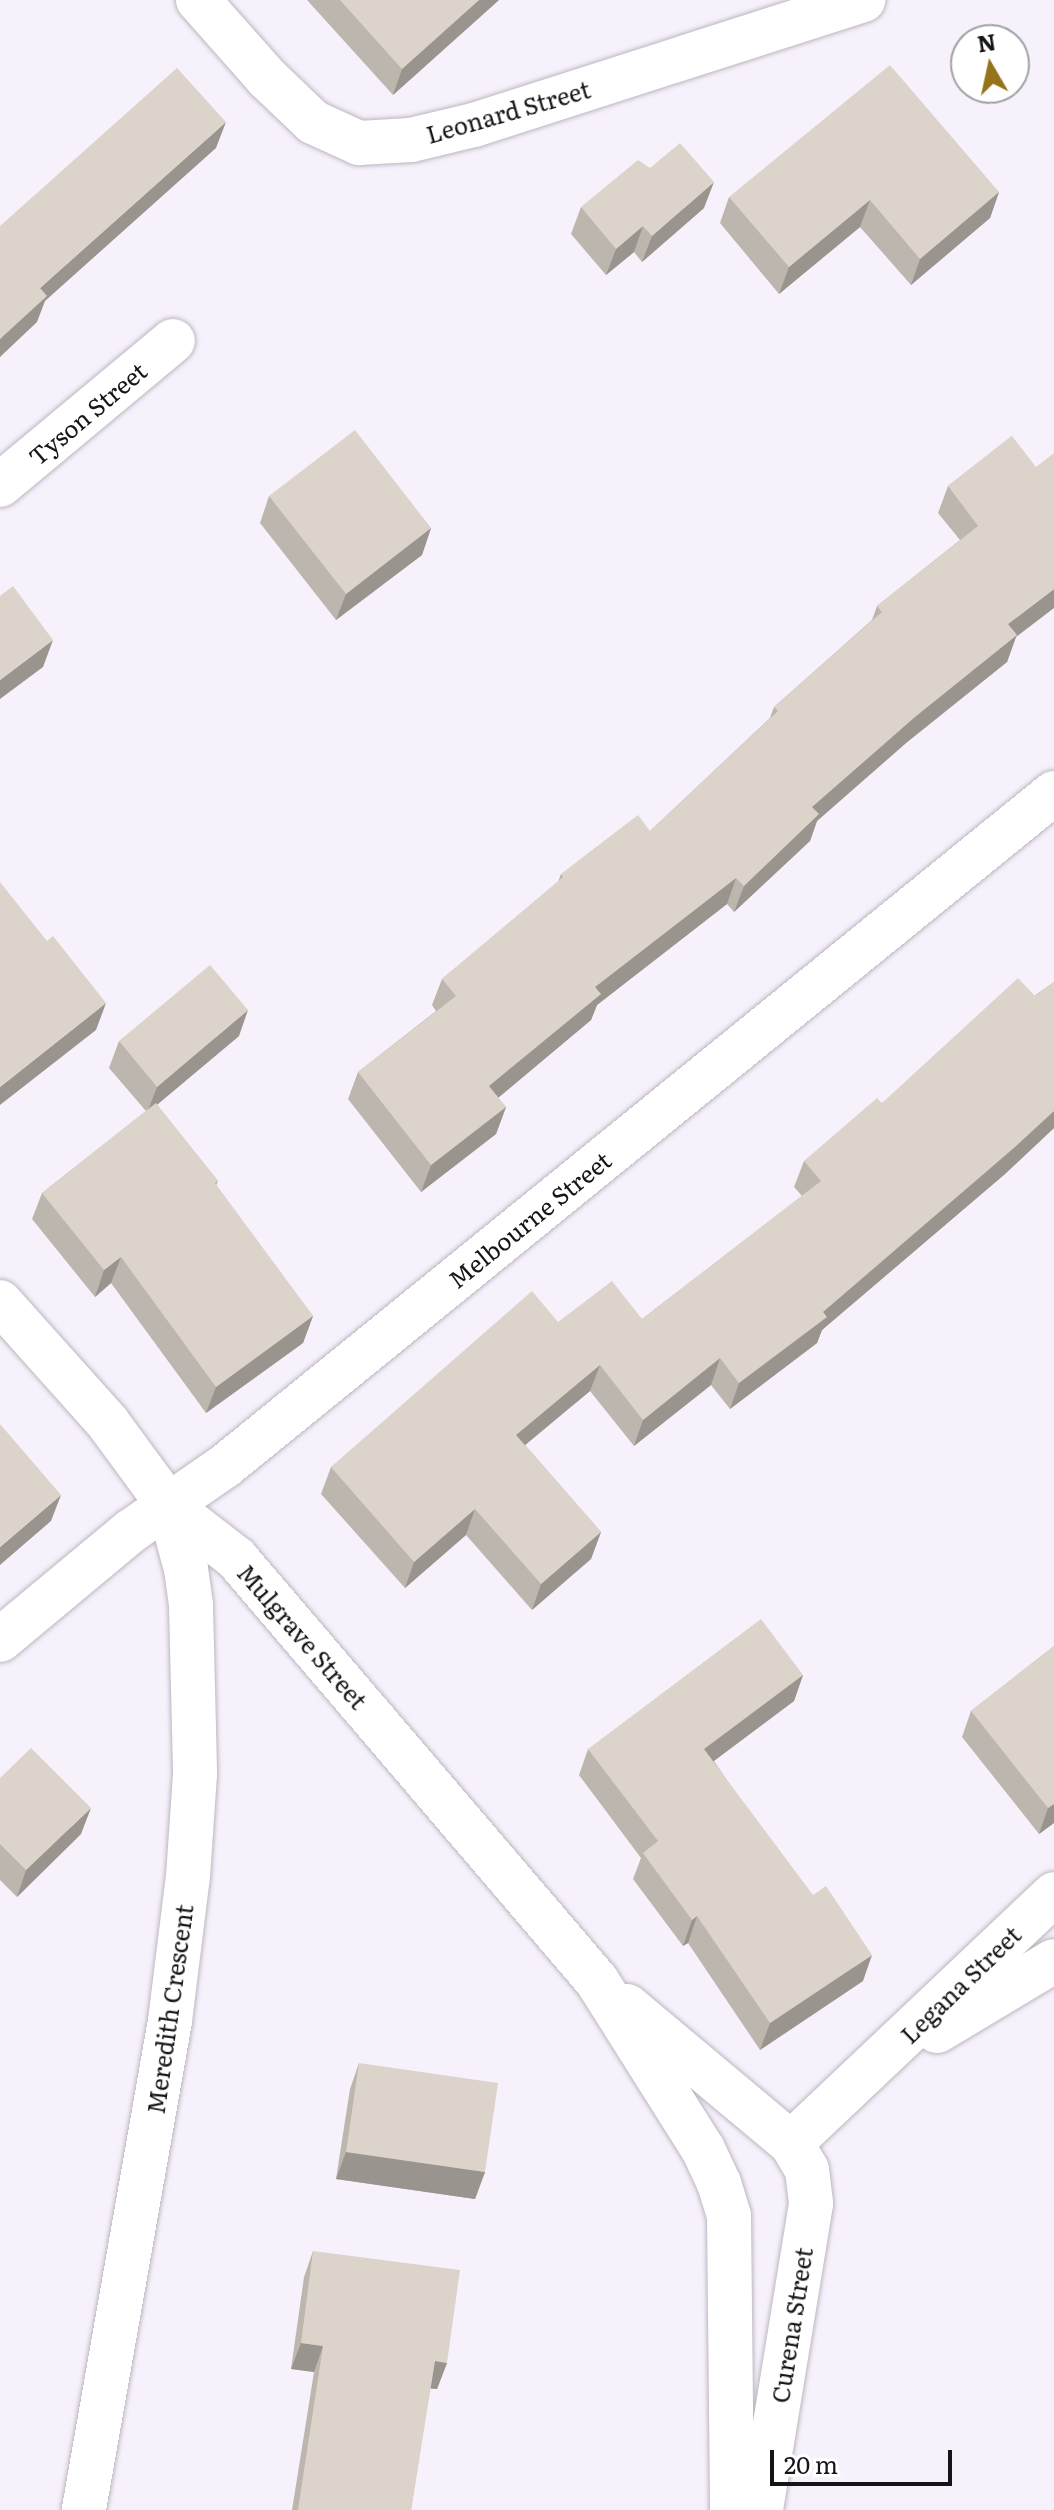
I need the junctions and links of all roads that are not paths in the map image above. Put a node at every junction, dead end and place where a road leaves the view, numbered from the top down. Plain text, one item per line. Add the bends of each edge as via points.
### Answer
1 (198, 0) edge
2 (863, 0) edge
3 (173, 341) dead end
4 (0, 485) edge
5 (1054, 793) edge
6 (0, 1302) edge
7 (169, 1506) junction
8 (0, 1640) edge
9 (1054, 1894) edge
10 (1054, 1961) edge
11 (597, 1981) junction
12 (867, 2073) junction
13 (791, 2143) junction
14 (719, 2183) joint
15 (84, 2510) edge
16 (732, 2510) edge
17 (761, 2510) edge

1 - 2 street, Leonard Street via 313,122 359,143 411,140 474,125
3 - 4 street, Tyson Street
5 - 7 street, Melbourne Street
6 - 7 street, Mulgrave Street via 108,1423
7 - 8 street, Melbourne Street via 131,1531
7 - 11 street, Mulgrave Street via 236,1558
7 - 15 street, Meredith Crescent via 186,1569 193,1652 195,1774 188,1876 170,2021
9 - 12 street, Legana Street
10 - 12 street, Legana Street
11 - 13 street, Mulgrave Street
11 - 14 street, Mulgrave Street
12 - 13 street, Legana Street
13 - 17 street, Curena Street via 807,2170 811,2204
14 - 16 street, Curena Street via 729,2216

